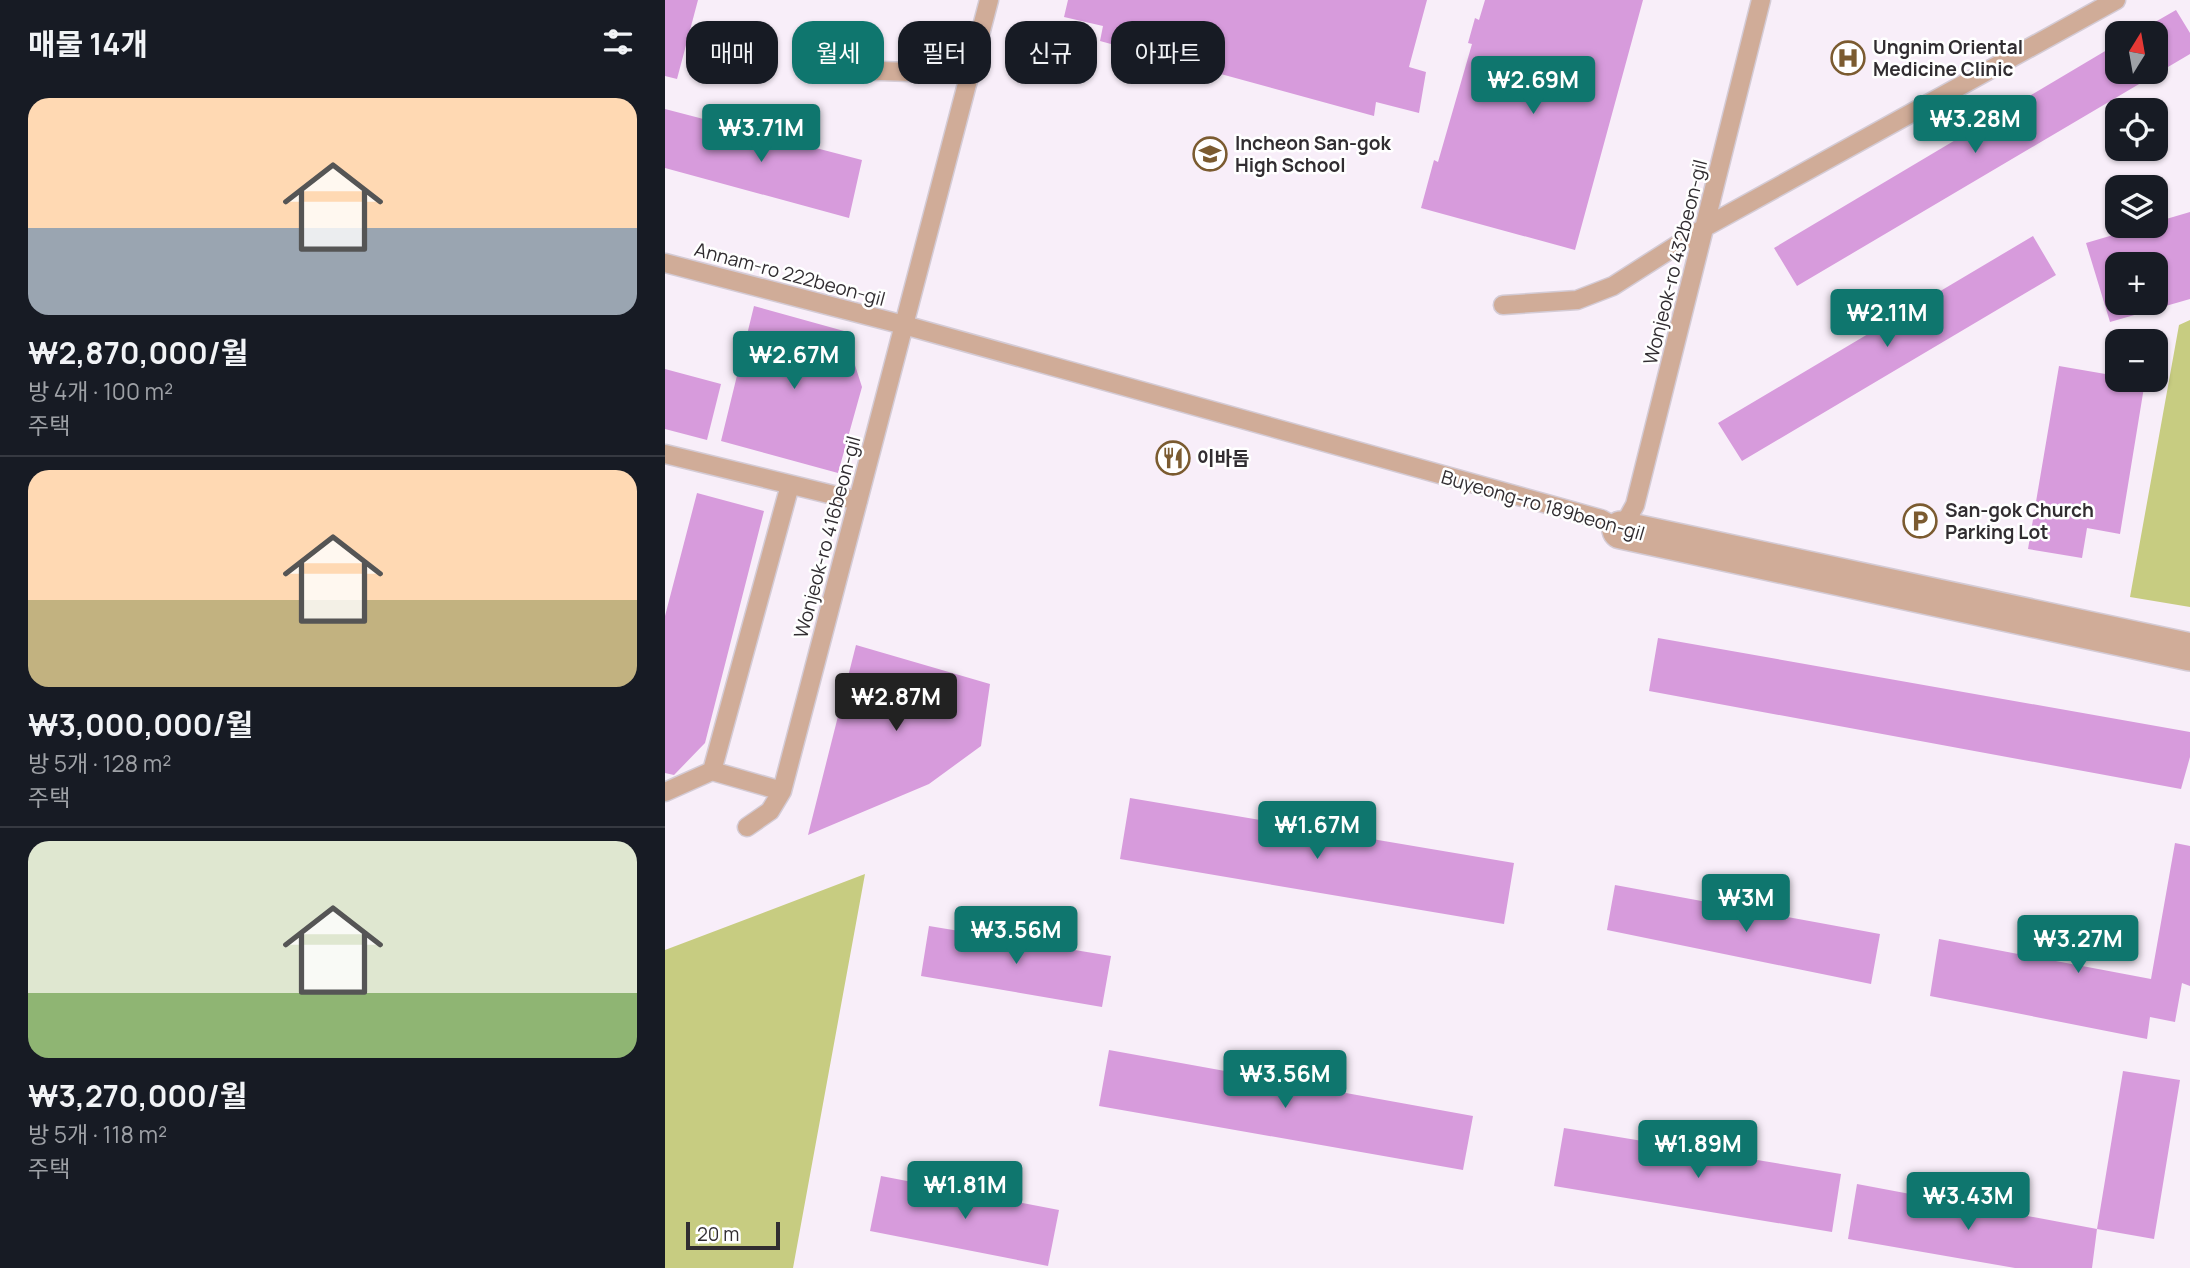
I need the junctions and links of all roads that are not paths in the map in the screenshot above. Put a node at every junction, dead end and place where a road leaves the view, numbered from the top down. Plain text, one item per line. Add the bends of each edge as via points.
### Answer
1 (989, 0) edge
2 (1761, 0) edge
3 (2116, 0) edge
4 (983, 21) edge
5 (966, 84) edge
6 (1707, 226) junction
7 (665, 263) edge
8 (1503, 306) dead end
9 (904, 325) junction
10 (665, 454) edge
11 (789, 485) junction
12 (858, 501) junction
13 (1621, 530) junction
14 (2190, 652) edge
15 (712, 771) junction
16 (782, 791) junction
17 (665, 792) edge
18 (747, 827) dead end

1 - 4 lane, Wonjeok-ro 416beon-gil
2 - 6 lane, Wonjeok-ro 432beon-gil
3 - 6 lane
5 - 9 lane, Wonjeok-ro 416beon-gil
6 - 8 lane via 1612,286 1577,300
6 - 13 lane, Wonjeok-ro 432beon-gil via 1635,505
7 - 9 lane, Annam-ro 222beon-gil
9 - 12 lane, Wonjeok-ro 416beon-gil
9 - 13 lane, Buyeong-ro 189beon-gil via 1601,519
10 - 11 lane
11 - 12 lane
11 - 15 lane
12 - 16 lane, Wonjeok-ro 416beon-gil
13 - 14 street, Buyeong-ro 189beon-gil
15 - 16 lane
15 - 17 lane
16 - 18 lane, Wonjeok-ro 416beon-gil via 770,811

